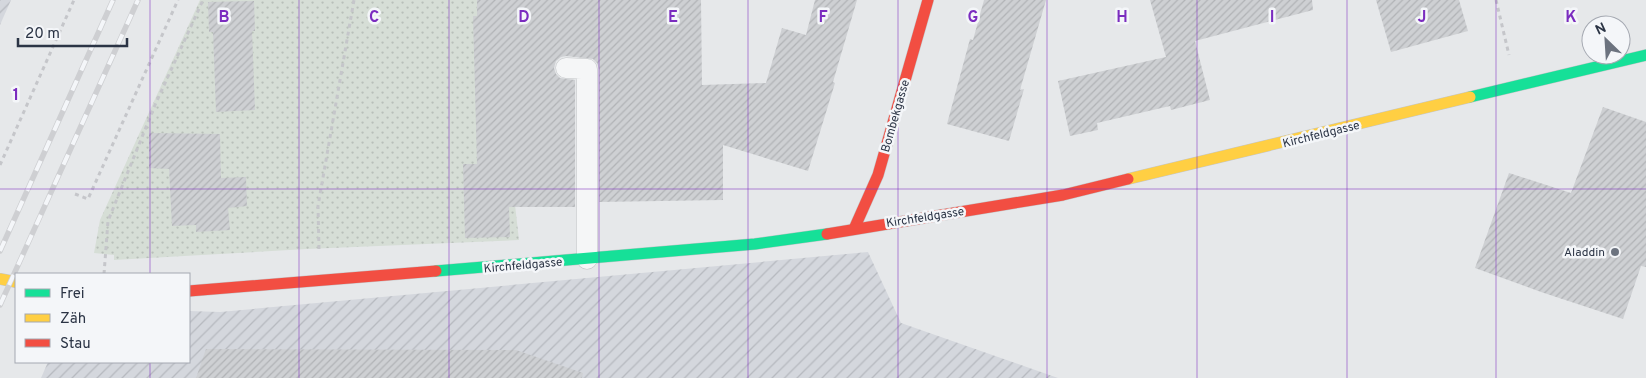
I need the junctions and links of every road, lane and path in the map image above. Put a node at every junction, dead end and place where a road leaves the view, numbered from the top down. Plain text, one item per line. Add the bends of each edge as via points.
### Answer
1 (74, 0) edge
2 (178, 0) edge
3 (203, 0) edge
4 (354, 0) edge
5 (928, 0) edge
6 (1496, 0) edge
7 (1646, 55) edge
8 (566, 68) dead end
9 (1516, 87) junction
10 (0, 165) edge
11 (75, 194) dead end
12 (854, 229) junction
13 (587, 259) junction
14 (104, 273) edge
15 (0, 279) edge
16 (320, 280) junction
17 (15, 282) edge
18 (190, 291) edge

1 - 10 path
2 - 11 path via 88,199
3 - 14 path via 155,105 108,221
4 - 16 path via 318,206
5 - 12 street, Bombekgasse via 878,175
6 - 9 path
7 - 9 street, Kirchfeldgasse
8 - 13 lane via 587,69
9 - 12 street, Kirchfeldgasse via 1063,196
12 - 13 street, Kirchfeldgasse via 756,244
13 - 16 street, Kirchfeldgasse
15 - 17 street
16 - 18 street, Kirchfeldgasse

